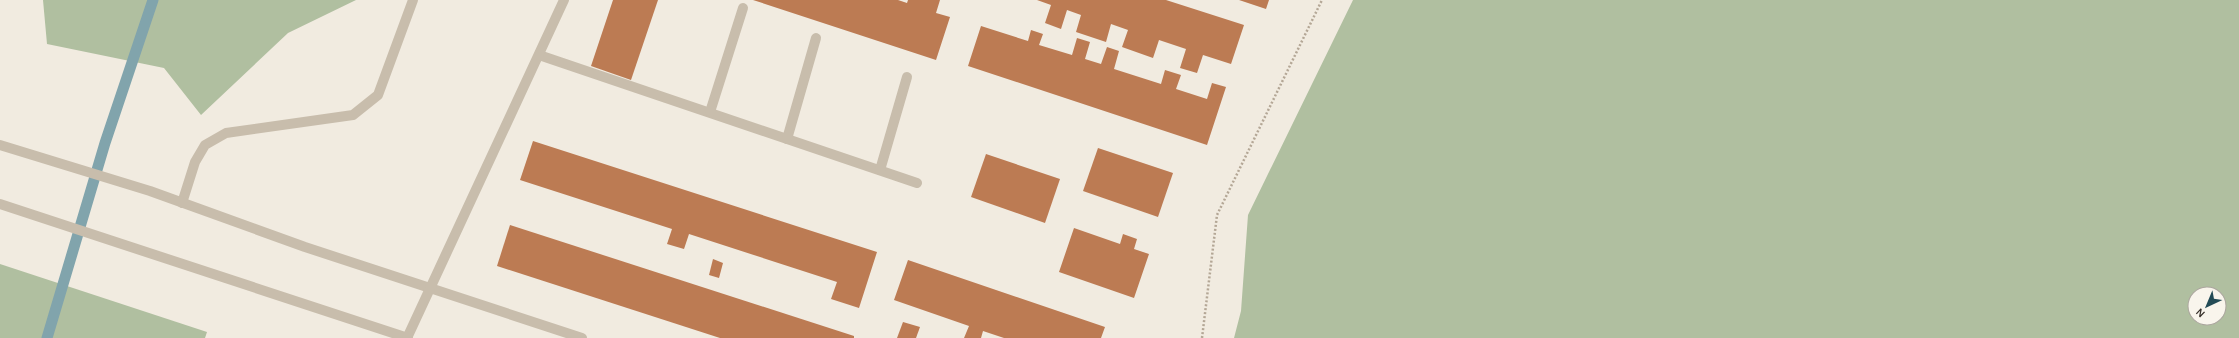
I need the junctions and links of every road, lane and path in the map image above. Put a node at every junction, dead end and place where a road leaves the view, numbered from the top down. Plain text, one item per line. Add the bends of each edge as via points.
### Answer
1 (413, 0) edge
2 (564, 0) edge
3 (1322, 0) edge
4 (743, 8) dead end
5 (816, 38) dead end
6 (539, 55) junction
7 (907, 77) dead end
8 (710, 112) junction
9 (786, 139) junction
10 (0, 145) edge
11 (880, 170) junction
12 (917, 183) dead end
13 (182, 203) junction
14 (0, 204) edge
15 (430, 288) junction
16 (408, 338) edge
17 (582, 338) edge
18 (1202, 338) edge

1 - 13 street via 378,95 353,115 226,133 205,145 195,162
2 - 6 street
3 - 18 path via 1217,215
4 - 8 street
5 - 9 street
6 - 8 street
6 - 15 street
7 - 11 street
8 - 9 street
9 - 11 street
10 - 13 street
11 - 12 street
13 - 15 street
14 - 16 street
15 - 16 street
15 - 17 street

